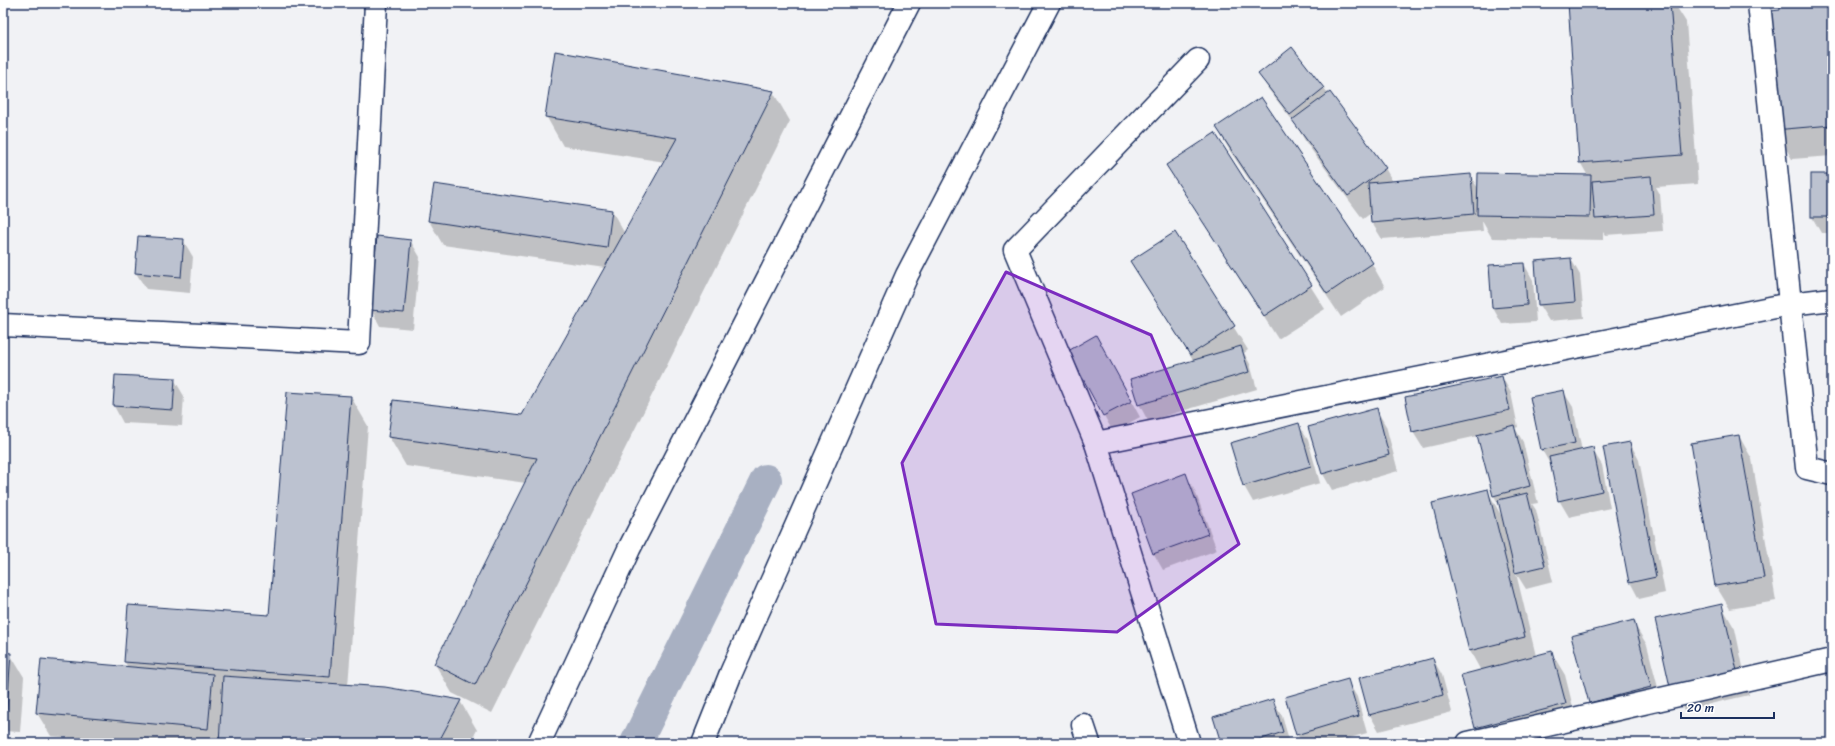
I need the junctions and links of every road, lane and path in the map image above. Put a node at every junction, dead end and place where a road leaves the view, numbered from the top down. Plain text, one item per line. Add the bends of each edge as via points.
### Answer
1 (376, 3) edge
2 (909, 3) edge
3 (1049, 3) edge
4 (1759, 3) edge
5 (1198, 60) dead end
6 (1832, 299) edge
7 (1790, 304) junction
8 (3, 324) edge
9 (1096, 443) junction
10 (1832, 474) edge
11 (1832, 660) edge
12 (539, 743) edge
13 (703, 743) edge
14 (1189, 743) edge
15 (1468, 743) edge

1 - 8 street via 359,343
2 - 12 street via 629,549
3 - 13 street via 907,275 731,673
4 - 7 street
5 - 9 street via 1015,250
6 - 7 street
7 - 9 street
7 - 10 street via 1807,468
9 - 14 street
11 - 15 street

